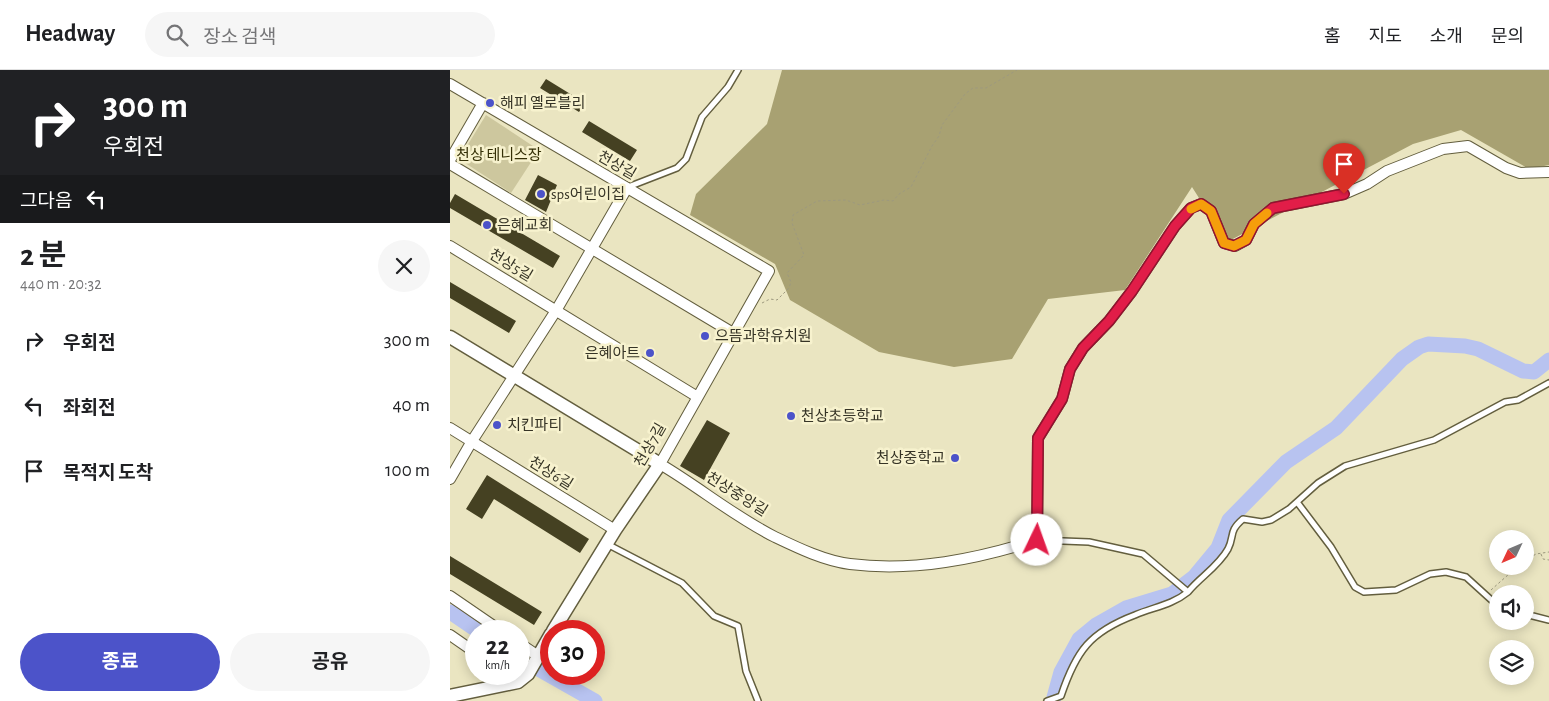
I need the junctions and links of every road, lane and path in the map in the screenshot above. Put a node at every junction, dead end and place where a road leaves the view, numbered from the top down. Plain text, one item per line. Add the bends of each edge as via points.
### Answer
1 (738, 70) edge
2 (1017, 70) edge
3 (450, 84) edge
4 (483, 103) junction
5 (450, 160) edge
6 (450, 164) edge
7 (1549, 172) edge
8 (627, 188) junction
9 (450, 246) edge
10 (591, 250) junction
11 (769, 271) joint
12 (759, 305) dead end
13 (557, 309) junction
14 (733, 333) junction
15 (450, 337) edge
16 (513, 376) junction
17 (1549, 384) edge
18 (696, 396) junction
19 (450, 428) edge
20 (472, 441) junction
21 (660, 464) junction
22 (450, 479) edge
23 (1297, 502) junction
24 (615, 530) junction
25 (1037, 540) junction
26 (607, 544) junction
27 (1549, 552) edge
28 (1540, 553) junction
29 (1534, 556) edge
30 (1549, 560) edge
31 (1508, 575) edge
32 (1478, 588) junction
33 (1186, 591) junction
34 (450, 596) edge
35 (1489, 598) edge
36 (1534, 616) edge
37 (485, 620) edge
38 (560, 620) edge
39 (1549, 620) edge
40 (450, 635) edge
41 (465, 645) edge
42 (530, 652) edge
43 (540, 653) edge
44 (537, 658) junction
45 (530, 668) edge
46 (495, 685) edge
47 (450, 696) edge
48 (758, 701) edge
49 (1047, 701) edge

1 - 8 lane via 702,117 686,160 677,168
2 - 12 path via 986,88 973,88 965,94 942,125 911,187 894,201 860,206 846,200 817,201 793,215 792,223 804,255 787,273 791,282 783,295
3 - 4 street, 천상길
4 - 5 street
4 - 8 street, 천상길
6 - 10 street
7 - 25 street via 1520,173 1468,146 1443,149 1387,171 1344,194 1273,208 1254,224 1246,240 1234,246 1224,243 1211,211 1201,204 1191,208 1070,369 1058,408 1038,438
8 - 10 street
8 - 11 street, 천상길
9 - 13 street, 천상5길
10 - 13 street
10 - 14 street
11 - 14 street, 천상7길
13 - 16 street
13 - 18 street
14 - 18 street, 천상7길
15 - 16 street, 천상중앙길
16 - 20 street
16 - 21 street, 천상중앙길
17 - 23 lane via 1518,400 1505,402 1434,440 1345,466
18 - 21 street, 천상7길
19 - 20 street
20 - 22 street
20 - 24 street, 천상6길
21 - 24 street, 천상7길
21 - 25 street, 천상중앙길 via 775,537 850,564 906,566 945,563 994,554
23 - 32 lane via 1331,547 1355,587 1364,592 1396,590 1435,573 1446,572 1466,578
23 - 33 lane via 1271,520 1243,519 1234,527 1223,556
24 - 26 street, 천상7길
25 - 33 lane via 1089,542 1133,550 1143,554
26 - 38 street, 천상7길
26 - 48 lane via 682,583 714,616 738,626 746,671
27 - 28 path
28 - 29 path
28 - 30 path via 1543,559
31 - 32 path via 1491,590
32 - 35 lane
33 - 49 lane via 1178,600 1125,620 1089,641 1079,651 1061,696
34 - 37 street
36 - 39 lane
40 - 41 street
42 - 44 street
43 - 44 street, 천상7길
44 - 45 street, 천상7길
46 - 47 street

